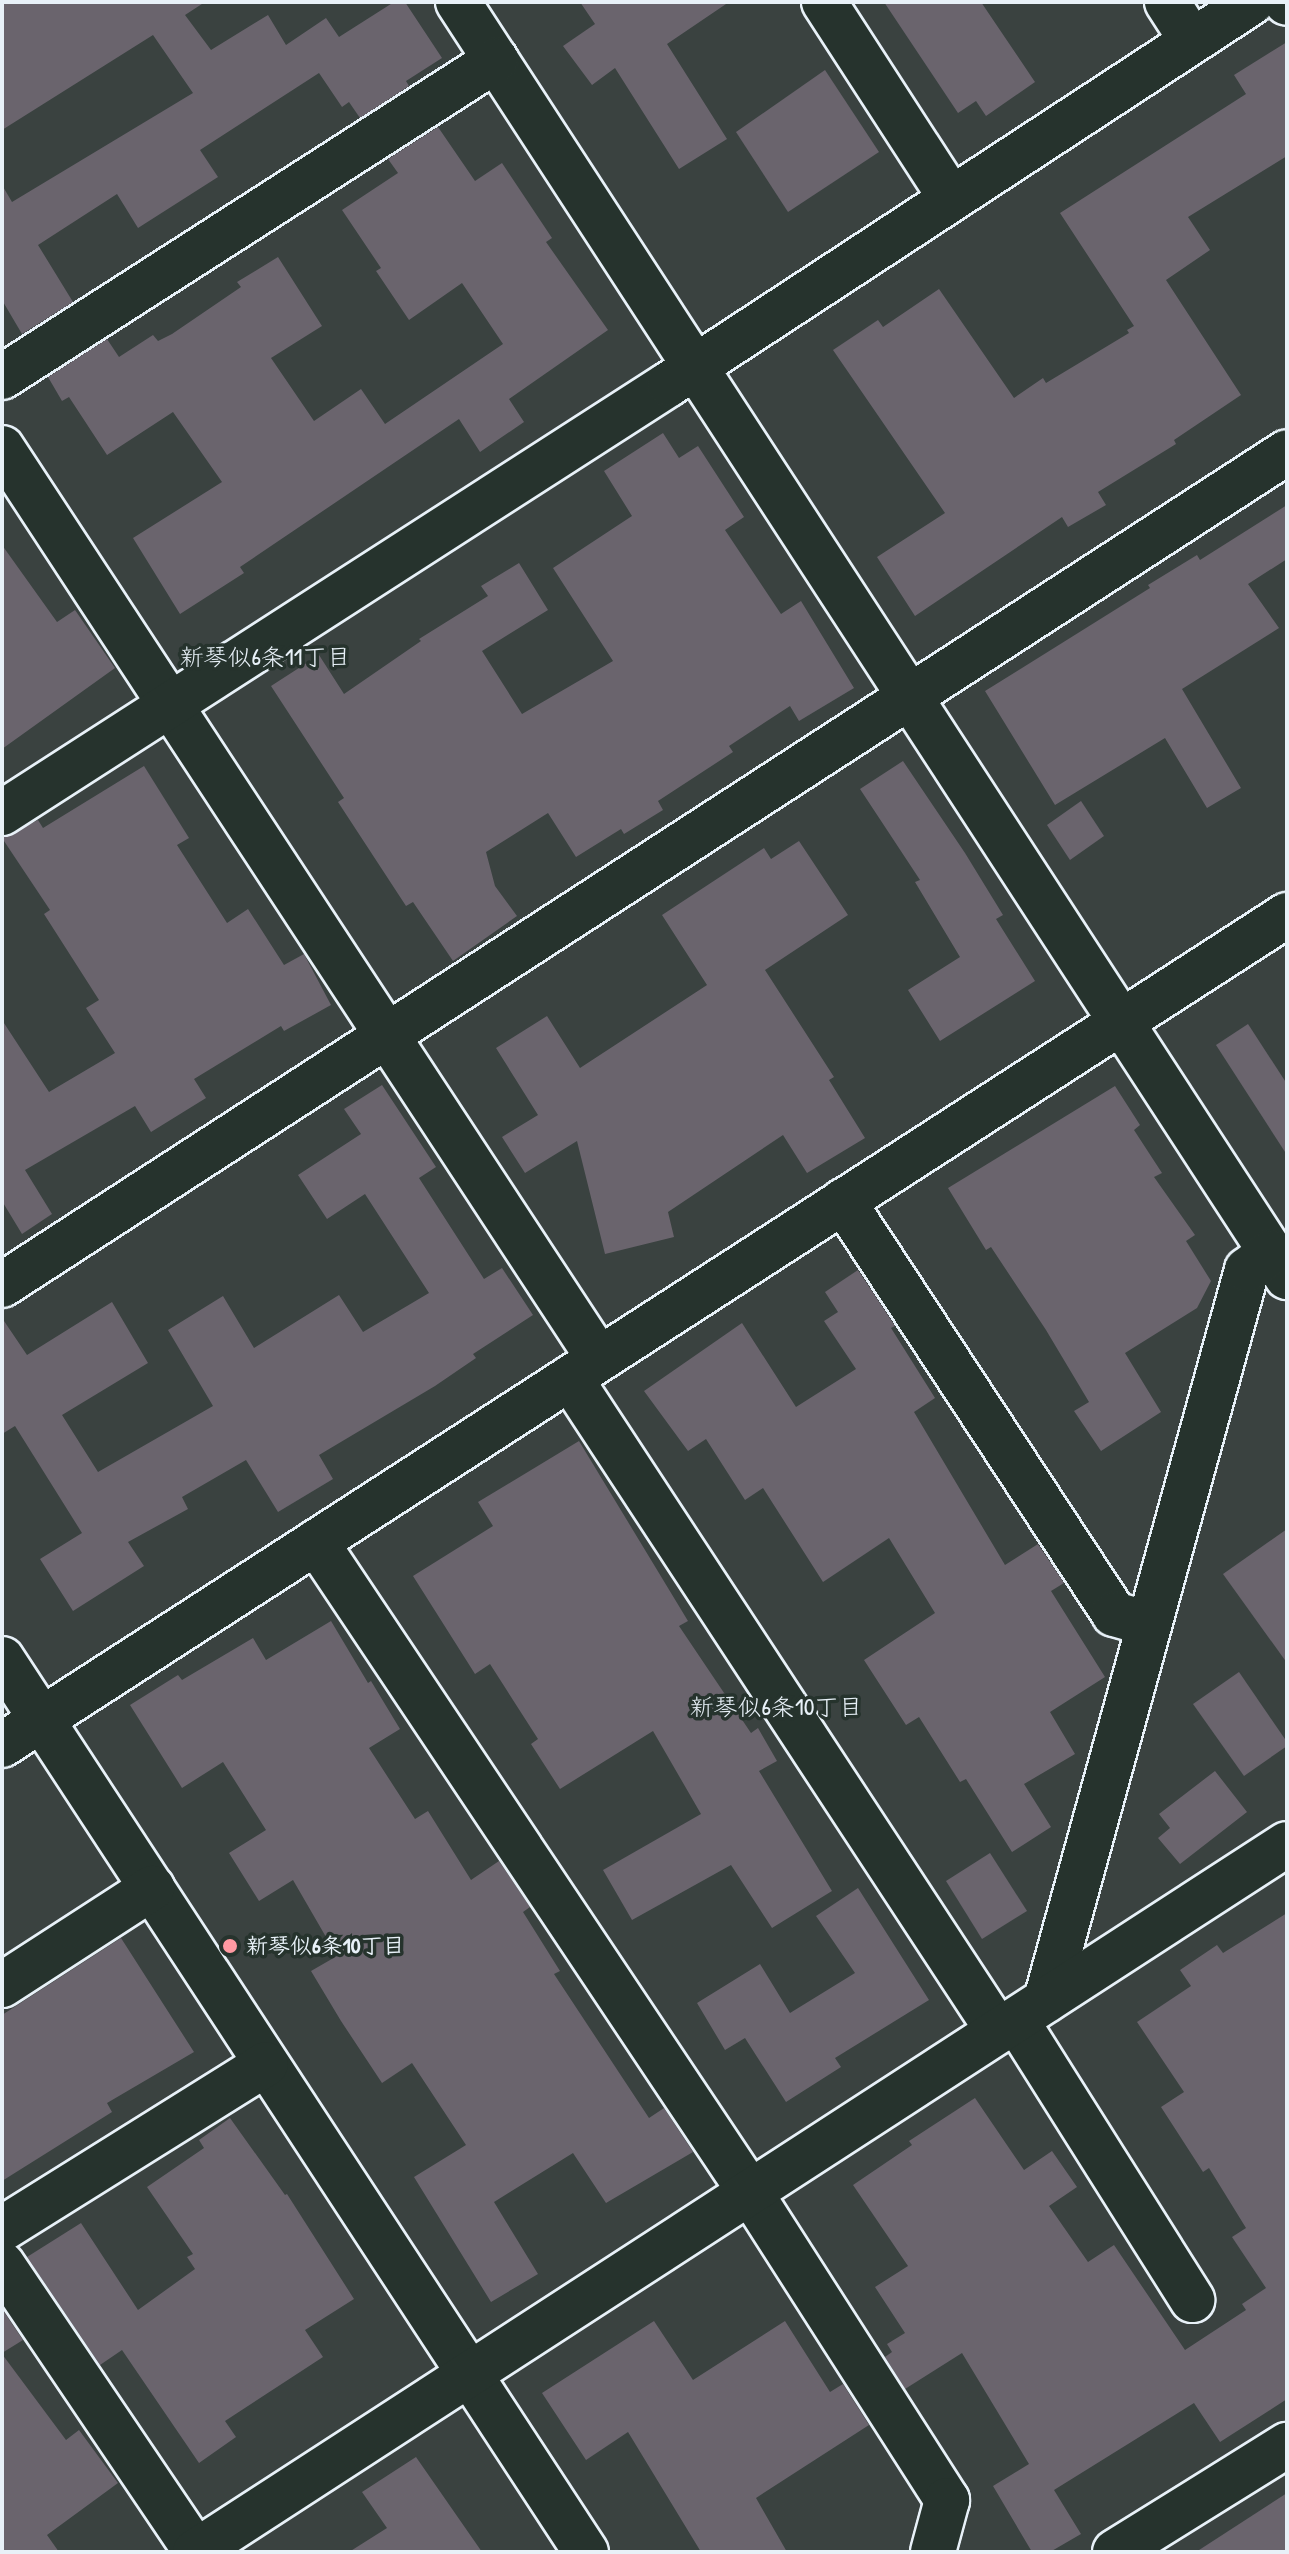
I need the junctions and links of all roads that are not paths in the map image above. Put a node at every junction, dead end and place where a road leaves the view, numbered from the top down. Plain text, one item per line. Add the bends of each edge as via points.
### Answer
1 (458, 2) edge
2 (824, 2) edge
3 (1167, 2) edge
4 (1252, 2) edge
5 (1192, 41) junction
6 (496, 60) junction
7 (950, 197) junction
8 (695, 366) junction
9 (2, 377) edge
10 (2, 448) edge
11 (1287, 452) edge
12 (909, 696) junction
13 (168, 706) junction
14 (2, 813) edge
15 (1287, 915) edge
16 (1121, 1022) junction
17 (386, 1036) junction
18 (843, 1201) junction
19 (1279, 1264) edge
20 (2, 1285) edge
21 (584, 1369) junction
22 (316, 1542) junction
23 (1148, 1624) junction
24 (2, 1659) edge
25 (41, 1719) junction
26 (2, 1745) edge
27 (1283, 1854) edge
28 (152, 1888) junction
29 (2, 1985) edge
30 (1020, 2017) junction
31 (266, 2064) junction
32 (750, 2192) junction
33 (2, 2229) edge
34 (2, 2264) edge
35 (1192, 2300) dead end
36 (469, 2374) junction
37 (1287, 2445) edge
38 (196, 2552) edge
39 (586, 2552) edge
40 (933, 2552) edge
41 (1115, 2552) edge

1 - 6 street
2 - 7 street
3 - 5 street
4 - 5 street
5 - 7 street
6 - 8 street
6 - 9 street
7 - 8 street
8 - 12 street
8 - 13 street
10 - 13 street
11 - 12 street
12 - 16 street
12 - 17 street
13 - 14 street
13 - 17 street
15 - 16 street
16 - 18 street
16 - 19 street
17 - 20 street
17 - 21 street
18 - 21 street
18 - 23 street via 1114,1614
19 - 23 street via 1247,1270
21 - 22 street
21 - 30 street
22 - 25 street
22 - 32 street
23 - 30 street
24 - 25 street
25 - 26 street
25 - 28 street
27 - 30 street
28 - 29 street
28 - 31 street
30 - 32 street
30 - 35 street
31 - 33 street
31 - 36 street
32 - 36 street
32 - 40 street via 947,2500
34 - 38 street
36 - 38 street
36 - 39 street
37 - 41 street

